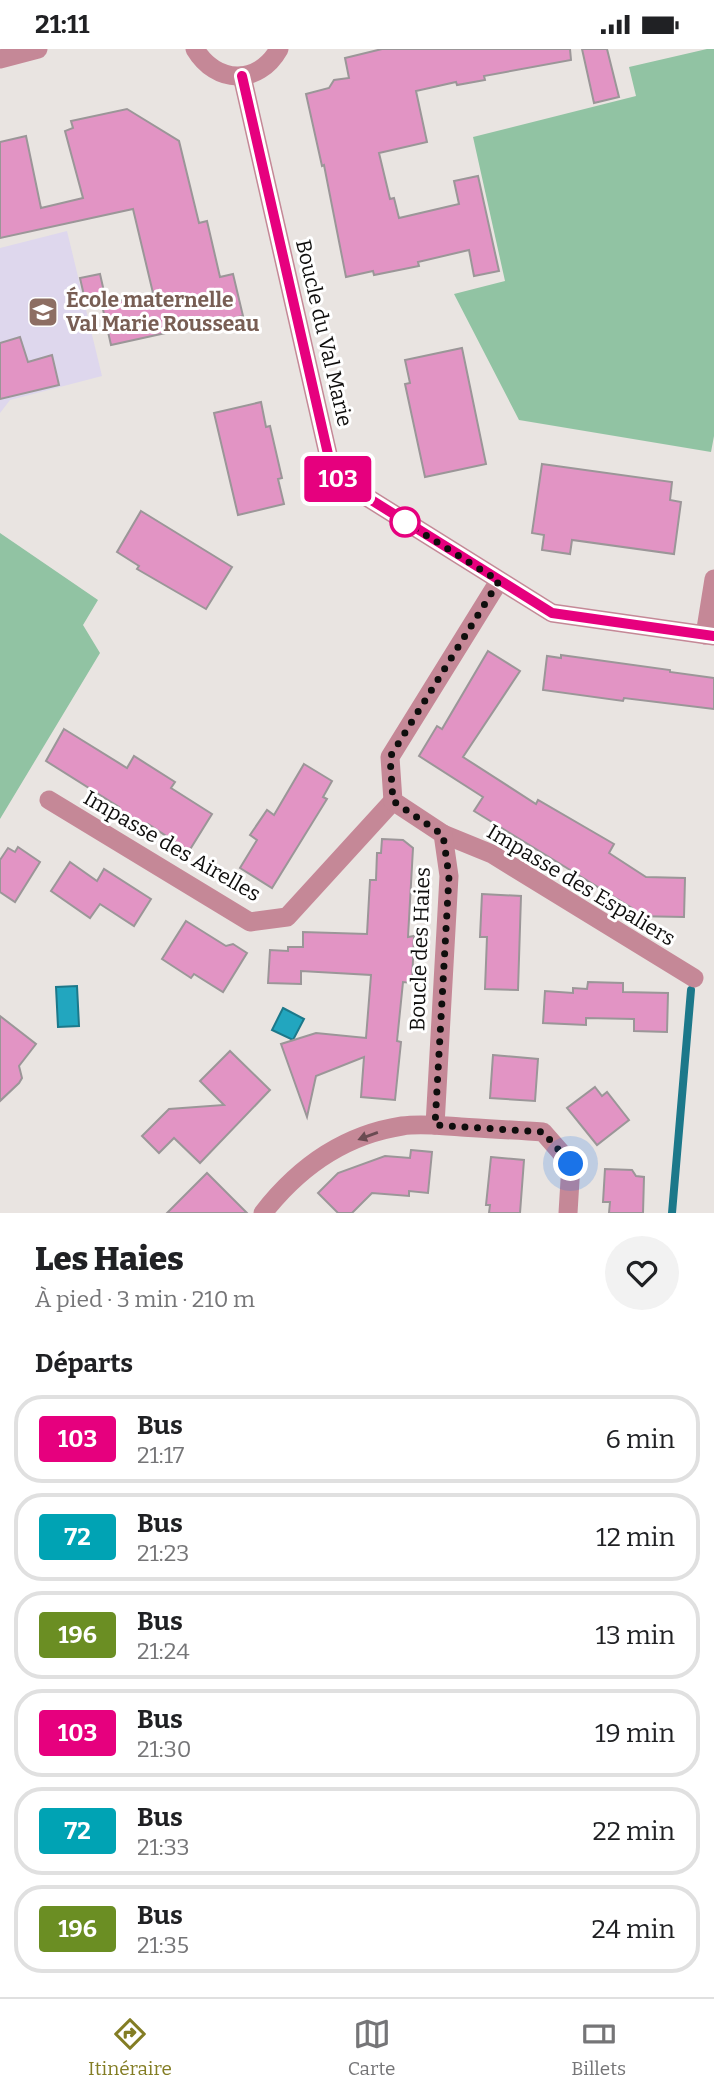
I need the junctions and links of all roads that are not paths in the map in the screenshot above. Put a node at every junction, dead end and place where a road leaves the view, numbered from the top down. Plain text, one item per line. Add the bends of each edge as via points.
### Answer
1 (38, 49) edge
2 (195, 49) edge
3 (279, 49) edge
4 (0, 59) edge
5 (242, 76) junction
6 (714, 579) edge
7 (499, 581) junction
8 (710, 635) edge
9 (49, 800) dead end
10 (393, 801) junction
11 (443, 835) junction
12 (694, 978) dead end
13 (435, 1125) junction
14 (263, 1213) edge
15 (568, 1213) edge

1 - 4 street
2 - 5 street via 213,70
3 - 5 street via 263,69
5 - 7 street, Boucle du Val Marie via 333,476
6 - 8 street
7 - 8 street, Boucle du Val Marie via 552,613
7 - 10 street via 390,757
9 - 10 street, Impasse des Airelles via 250,922 287,917
10 - 11 street
11 - 12 street, Impasse des Espaliers via 492,854
11 - 13 street, Boucle des Haies via 449,876
13 -> 14 street via 369,1134 318,1158 285,1185
13 - 15 street via 543,1132 571,1164

